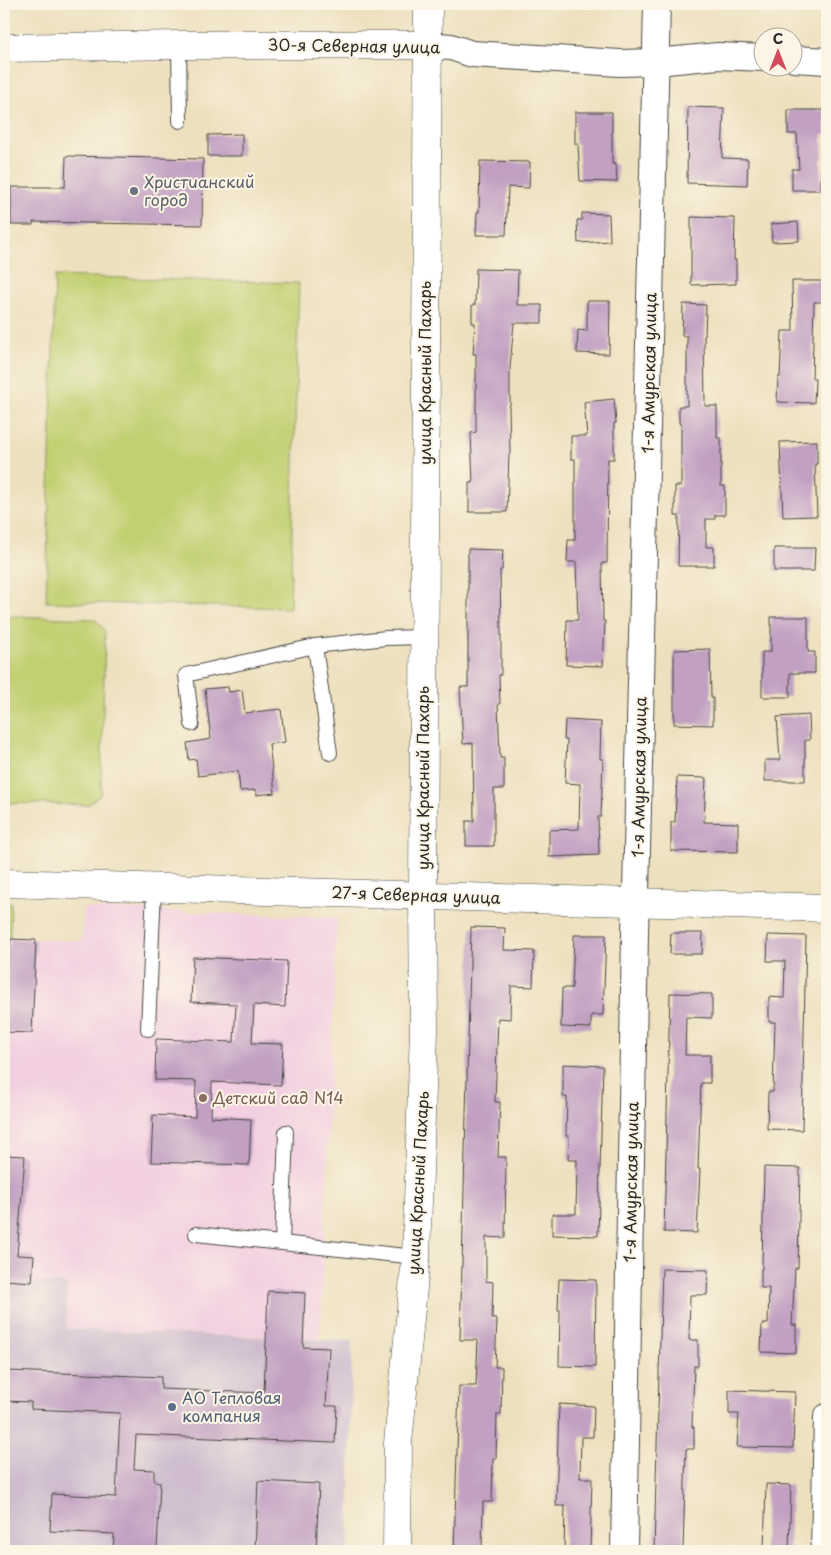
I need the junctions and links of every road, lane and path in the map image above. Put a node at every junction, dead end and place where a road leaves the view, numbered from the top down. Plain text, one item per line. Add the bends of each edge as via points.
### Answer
1 (428, 4) edge
2 (658, 4) edge
3 (179, 45) junction
4 (427, 45) junction
5 (4, 48) edge
6 (754, 58) edge
7 (804, 60) edge
8 (827, 61) edge
9 (656, 62) junction
10 (180, 121) dead end
11 (424, 637) junction
12 (315, 646) junction
13 (192, 724) dead end
14 (330, 753) dead end
15 (4, 884) edge
16 (154, 888) junction
17 (423, 895) junction
18 (636, 902) junction
19 (827, 908) edge
20 (148, 1029) dead end
21 (286, 1132) dead end
22 (196, 1234) dead end
23 (282, 1244) junction
24 (416, 1257) junction
25 (827, 1417) edge
26 (397, 1551) edge
27 (624, 1551) edge
28 (824, 1551) edge

1 - 4 street, улица Красный Пахарь
2 - 9 street, 1-я Амурская улица
3 - 4 street, 30-я Северная улица
3 - 5 street, 30-я Северная улица
3 - 10 lane
4 - 9 street, 30-я Северная улица via 451,47 472,54 620,63
4 - 11 street, улица Красный Пахарь
6 - 9 street, 30-я Северная улица via 718,56
7 - 8 street
9 - 18 street, 1-я Амурская улица
11 - 12 lane
11 - 17 street, улица Красный Пахарь
12 - 13 lane via 186,676
12 - 14 lane
15 - 16 street, 27-я Северная улица
16 - 17 street, 27-я Северная улица
16 - 20 lane
17 - 18 street, 27-я Северная улица
17 - 24 street, улица Красный Пахарь via 424,1031
18 - 19 street, 27-я Северная улица
18 - 27 street, 1-я Амурская улица
21 - 23 lane
22 - 23 lane
23 - 24 lane
24 - 26 street, улица Красный Пахарь via 398,1443
25 - 28 street

